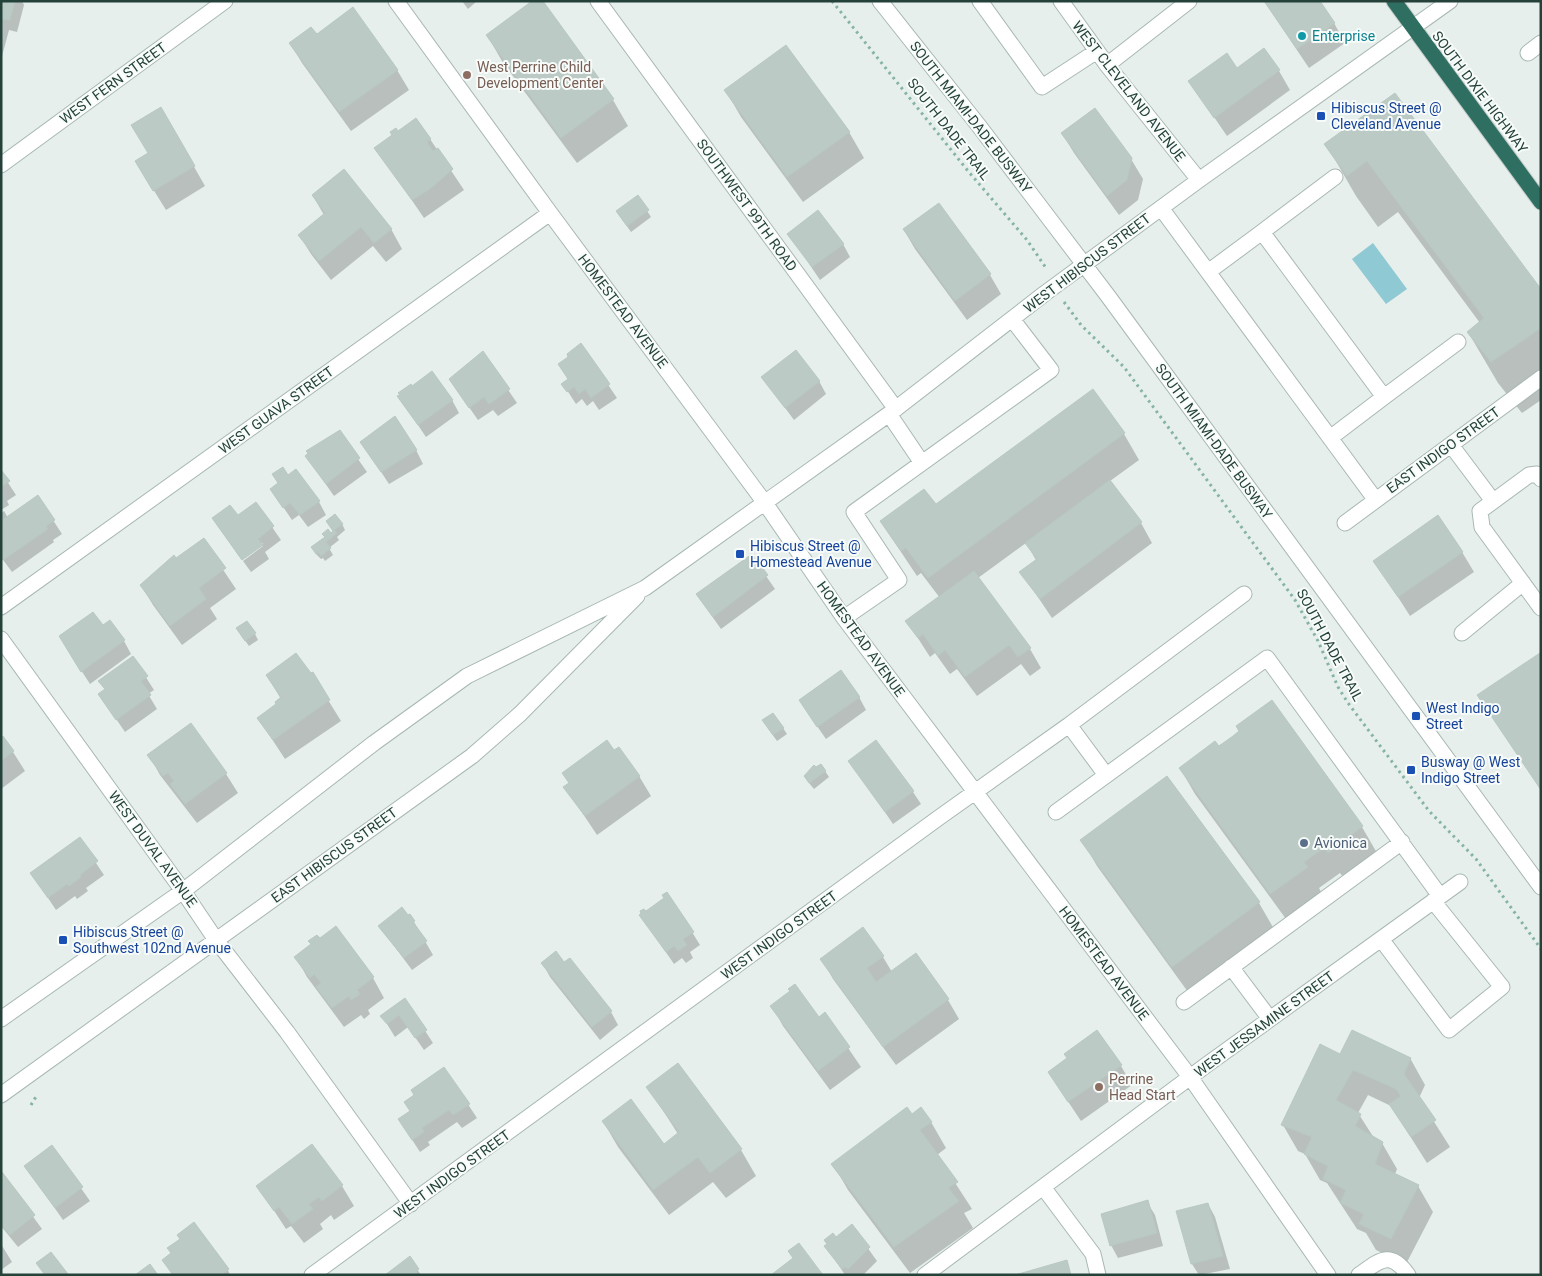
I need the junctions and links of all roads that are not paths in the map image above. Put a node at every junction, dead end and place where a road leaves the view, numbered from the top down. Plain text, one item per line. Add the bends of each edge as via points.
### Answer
1 (225, 1) edge
2 (396, 1) edge
3 (598, 1) edge
4 (880, 1) edge
5 (980, 1) edge
6 (1061, 1) edge
7 (1189, 1) edge
8 (1394, 1) edge
9 (1450, 1) edge
10 (1411, 27) junction
11 (1541, 43) edge
12 (1097, 51) junction
13 (1528, 53) dead end
14 (1107, 65) junction
15 (1, 165) edge
16 (1334, 177) dead end
17 (1199, 180) junction
18 (1541, 202) edge
19 (1161, 208) junction
20 (550, 213) junction
21 (1262, 232) junction
22 (1085, 265) junction
23 (1208, 272) junction
24 (1012, 319) junction
25 (1458, 342) dead end
26 (1541, 378) edge
27 (1384, 397) junction
28 (892, 411) junction
29 (1330, 438) junction
30 (1451, 445) junction
31 (922, 463) junction
32 (1541, 479) edge
33 (1375, 499) junction
34 (1493, 501) junction
35 (765, 503) junction
36 (1345, 523) dead end
37 (1523, 583) junction
38 (645, 588) junction
39 (1244, 594) dead end
40 (1, 607) edge
41 (1541, 608) edge
42 (844, 618) junction
43 (1462, 632) dead end
44 (1, 639) edge
45 (1069, 725) junction
46 (1106, 775) junction
47 (975, 792) junction
48 (1056, 812) dead end
49 (1402, 842) junction
50 (1460, 882) dead end
51 (1541, 886) edge
52 (184, 890) junction
53 (1437, 899) junction
54 (1381, 939) junction
55 (216, 940) junction
56 (1231, 967) junction
57 (1184, 1002) dead end
58 (1, 1019) edge
59 (1270, 1019) junction
60 (1190, 1076) junction
61 (1, 1095) edge
62 (1043, 1187) junction
63 (411, 1204) junction
64 (312, 1275) edge
65 (925, 1275) edge
66 (1098, 1275) edge
67 (1328, 1275) edge
68 (1359, 1275) edge
69 (1408, 1275) edge

1 - 15 street, WEST FERN STREET
2 - 20 street, HOMESTEAD AVENUE
3 - 28 street, SOUTHWEST 99TH ROAD
4 - 22 street, SOUTH MIAMI-DADE BUSWAY
5 - 12 street via 1042,87
6 - 12 street, WEST CLEVELAND AVENUE
7 - 14 street
8 - 10 highway, SOUTH DIXIE HIGHWAY
9 - 10 street
10 - 17 street, WEST HIBISCUS STREET
10 - 18 highway, SOUTH DIXIE HIGHWAY
11 - 13 street
12 - 14 street, WEST CLEVELAND AVENUE
14 - 17 street, WEST CLEVELAND AVENUE
16 - 21 street
17 - 19 street, WEST HIBISCUS STREET
19 - 22 street, WEST HIBISCUS STREET
19 - 23 street
20 - 35 street, HOMESTEAD AVENUE
20 - 40 street, WEST GUAVA STREET
21 - 23 street
21 - 27 street
22 - 24 street, WEST HIBISCUS STREET
22 - 51 street, SOUTH MIAMI-DADE BUSWAY
23 - 29 street
24 - 28 street, WEST HIBISCUS STREET
24 - 31 street via 1051,370
25 - 27 street
26 - 30 street, EAST INDIGO STREET
27 - 29 street
28 - 31 street, SOUTHWEST 99TH ROAD
28 - 35 street, WEST HIBISCUS STREET
29 - 33 street
30 - 33 street, EAST INDIGO STREET
30 - 34 street
31 - 42 street via 854,512 899,580
32 - 34 street via 1537,474 1529,475
33 - 36 street, EAST INDIGO STREET
34 - 37 street via 1480,511 1481,524
35 - 38 street, EAST HIBISCUS STREET
35 - 42 street, HOMESTEAD AVENUE
37 - 41 street
37 - 43 street
38 - 52 street, EAST HIBISCUS STREET via 467,676 374,743
38 - 55 street, EAST HIBISCUS STREET via 520,714 472,756
39 - 45 street, WEST INDIGO STREET
42 - 47 street, HOMESTEAD AVENUE
44 - 52 street, WEST DUVAL AVENUE
45 - 46 street
45 - 47 street, WEST INDIGO STREET
46 - 48 street
46 - 49 street via 1267,658
47 - 60 street, HOMESTEAD AVENUE
47 - 63 street, WEST INDIGO STREET
49 - 53 street
49 - 56 street
50 - 53 street, WEST JESSAMINE STREET
52 - 55 street, WEST DUVAL AVENUE
52 - 58 street, EAST HIBISCUS STREET
53 - 54 street, WEST JESSAMINE STREET
53 - 54 street via 1502,987 1449,1030
54 - 59 street, WEST JESSAMINE STREET
55 - 61 street, EAST HIBISCUS STREET
55 - 63 street, WEST DUVAL AVENUE
56 - 57 street
56 - 59 street
59 - 60 street, WEST JESSAMINE STREET
60 - 62 street, WEST JESSAMINE STREET
60 - 67 street, HOMESTEAD AVENUE
62 - 65 street, WEST JESSAMINE STREET
62 - 66 street via 1093,1254
63 - 64 street, WEST INDIGO STREET
68 - 69 street via 1382,1260 1392,1259

